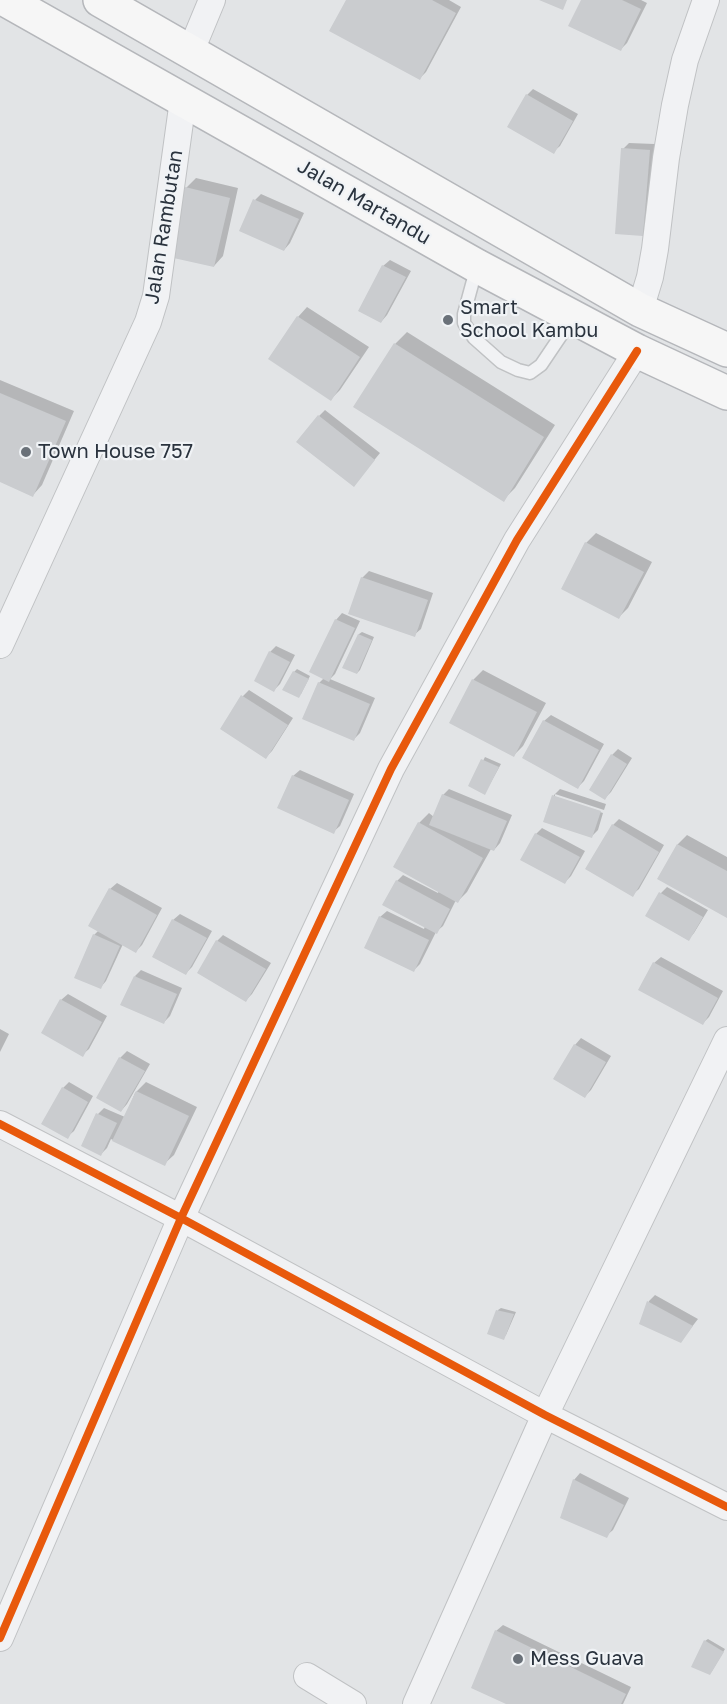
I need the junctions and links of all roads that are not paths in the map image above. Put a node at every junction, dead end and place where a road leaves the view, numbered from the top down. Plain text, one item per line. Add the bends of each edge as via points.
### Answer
1 (6, 0) edge
2 (100, 0) edge
3 (212, 0) edge
4 (706, 0) edge
5 (190, 53) junction
6 (183, 100) junction
7 (477, 266) junction
8 (640, 310) junction
9 (573, 318) junction
10 (727, 350) edge
11 (637, 351) junction
12 (727, 393) edge
13 (0, 645) edge
14 (727, 1040) edge
15 (718, 1083) edge
16 (0, 1124) edge
17 (181, 1218) junction
18 (545, 1415) junction
19 (727, 1506) edge
20 (0, 1638) edge
21 (307, 1676) dead end
22 (353, 1704) edge
23 (416, 1704) edge

1 - 6 highway, Jalan Martandu
2 - 5 highway
3 - 5 street
4 - 8 street via 685,60 675,105 651,277
5 - 8 highway
6 - 7 highway, Jalan Martandu
6 - 13 street, Jalan Rambutan via 156,296 148,322
7 - 9 highway, Jalan Martandu
7 - 9 lane via 464,323 474,338 501,362 530,373 541,365
8 - 10 highway
9 - 11 highway, Jalan Martandu
11 - 12 highway, Jalan Martandu
11 - 17 street via 517,540 391,769
14 - 15 street
15 - 18 street
16 - 17 street
17 - 18 street
17 - 20 street
18 - 19 street
18 - 23 street
21 - 22 street

